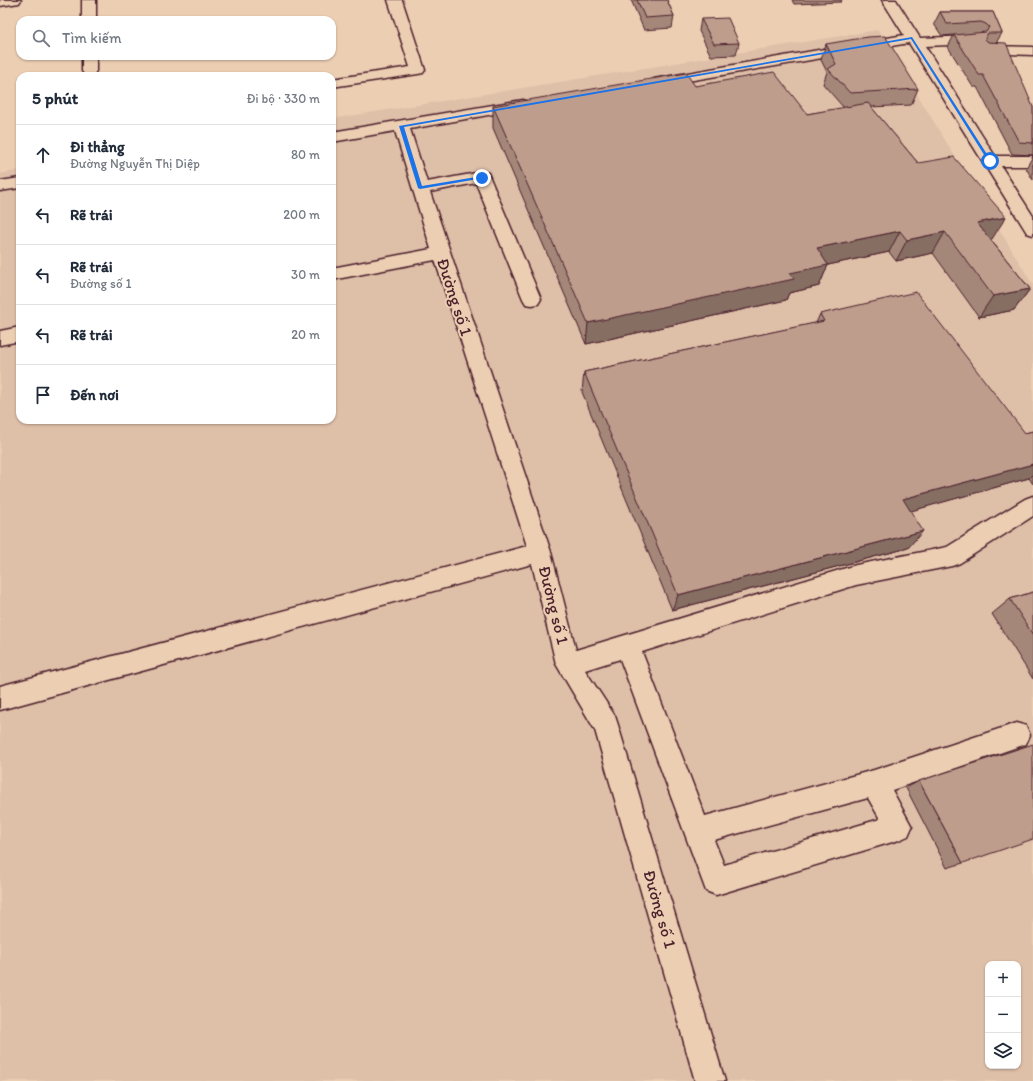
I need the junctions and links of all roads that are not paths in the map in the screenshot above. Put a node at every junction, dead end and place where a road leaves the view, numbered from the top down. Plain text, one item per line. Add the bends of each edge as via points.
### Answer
1 (14, 0) edge
2 (89, 0) edge
3 (395, 0) edge
4 (889, 0) edge
5 (0, 2) edge
6 (89, 16) edge
7 (914, 40) junction
8 (975, 40) edge
9 (987, 50) edge
10 (1033, 51) edge
11 (89, 60) edge
12 (89, 70) dead end
13 (336, 82) edge
14 (645, 84) edge
15 (535, 103) edge
16 (401, 126) junction
17 (336, 135) edge
18 (990, 161) junction
19 (1033, 161) edge
20 (16, 184) edge
21 (0, 186) edge
22 (420, 188) junction
23 (1033, 229) edge
24 (441, 253) junction
25 (336, 273) edge
26 (532, 299) dead end
27 (16, 335) edge
28 (0, 338) edge
29 (1033, 505) edge
30 (540, 552) junction
31 (627, 645) junction
32 (568, 664) junction
33 (0, 698) edge
34 (1017, 735) dead end
35 (874, 783) junction
36 (697, 831) junction
37 (710, 1081) edge

1 - 5 street
2 - 6 street
3 - 13 street via 418,70
4 - 7 street
7 - 8 street
7 - 14 street
7 - 18 street
9 - 10 street
11 - 12 street
15 - 16 street
16 - 17 street
16 - 22 street, Đường số 1
18 - 19 street
18 - 23 street
20 - 21 street
22 - 24 street, Đường số 1
22 - 26 street via 482,178
24 - 25 street
24 - 30 street, Đường số 1
27 - 28 street
29 - 31 street via 952,556 856,575
30 - 32 street, Đường số 1
30 - 33 street
31 - 32 street
31 - 36 street
32 - 37 street, Đường số 1 via 606,725
34 - 35 street
35 - 36 street
35 - 36 street via 899,827 716,881

